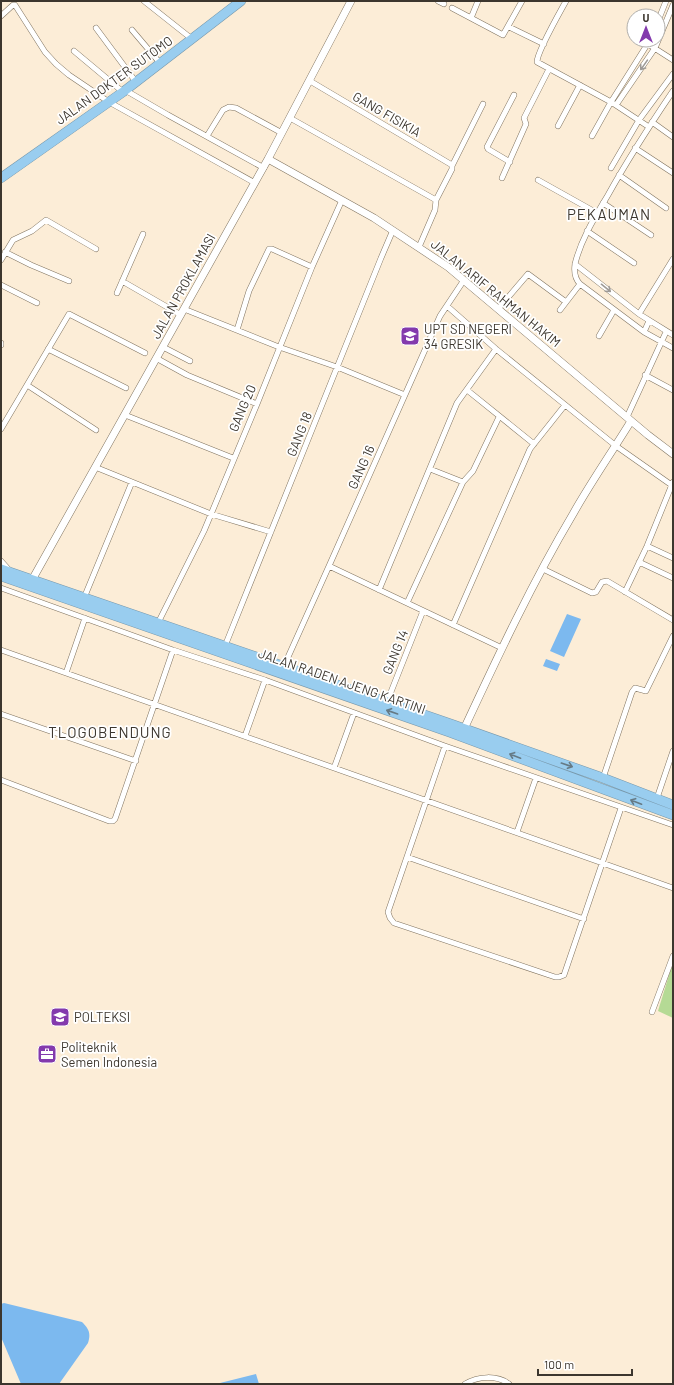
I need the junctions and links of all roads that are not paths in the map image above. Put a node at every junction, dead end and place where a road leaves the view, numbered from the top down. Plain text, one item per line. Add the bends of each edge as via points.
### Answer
1 (144, 1) edge
2 (241, 1) edge
3 (351, 1) edge
4 (438, 1) edge
5 (478, 1) edge
6 (522, 1) edge
7 (566, 1) edge
8 (444, 4) dead end
9 (673, 5) edge
10 (452, 8) dead end
11 (1, 16) edge
12 (471, 18) junction
13 (666, 22) edge
14 (509, 26) junction
15 (96, 28) dead end
16 (132, 30) dead end
17 (192, 39) junction
18 (544, 44) junction
19 (645, 48) edge
20 (655, 48) joint
21 (74, 51) dead end
22 (673, 60) edge
23 (160, 63) junction
24 (549, 69) junction
25 (673, 74) edge
26 (310, 81) junction
27 (136, 82) junction
28 (580, 85) junction
29 (124, 91) junction
30 (673, 91) edge
31 (514, 95) dead end
32 (668, 98) junction
33 (673, 101) edge
34 (109, 102) junction
35 (613, 103) junction
36 (483, 104) dead end
37 (290, 118) junction
38 (639, 120) junction
39 (650, 124) junction
40 (558, 126) dead end
41 (282, 134) junction
42 (207, 136) junction
43 (592, 136) dead end
44 (673, 137) edge
45 (635, 148) junction
46 (268, 159) junction
47 (510, 162) junction
48 (453, 166) junction
49 (264, 168) junction
50 (611, 168) dead end
51 (673, 173) edge
52 (619, 176) junction
53 (1, 178) edge
54 (502, 178) dead end
55 (538, 180) dead end
56 (255, 183) junction
57 (342, 200) junction
58 (436, 200) junction
59 (603, 203) junction
60 (666, 208) dead end
61 (597, 213) junction
62 (393, 230) junction
63 (587, 231) junction
64 (144, 234) dead end
65 (651, 236) dead end
66 (419, 247) junction
67 (96, 249) dead end
68 (3, 256) edge
69 (673, 259) edge
70 (634, 263) dead end
71 (576, 264) junction
72 (312, 267) junction
73 (464, 280) junction
74 (69, 281) dead end
75 (122, 281) junction
76 (580, 284) junction
77 (1, 285) edge
78 (117, 293) dead end
79 (566, 302) junction
80 (37, 303) dead end
81 (447, 306) junction
82 (498, 309) junction
83 (632, 309) junction
84 (560, 310) dead end
85 (614, 310) junction
86 (182, 312) junction
87 (638, 314) junction
88 (626, 318) junction
89 (649, 321) junction
90 (237, 330) junction
91 (644, 332) junction
92 (666, 332) junction
93 (673, 335) edge
94 (599, 336) dead end
95 (661, 342) junction
96 (163, 347) junction
97 (279, 347) junction
98 (48, 348) junction
99 (673, 348) edge
100 (496, 349) junction
101 (145, 353) dead end
102 (156, 358) junction
103 (190, 361) dead end
104 (338, 367) junction
105 (645, 375) junction
106 (27, 385) junction
107 (126, 388) dead end
108 (467, 390) junction
109 (673, 390) edge
110 (405, 395) junction
111 (257, 404) junction
112 (565, 405) junction
113 (124, 415) junction
114 (499, 417) junction
115 (629, 419) junction
116 (1, 429) edge
117 (96, 430) dead end
118 (534, 444) junction
119 (616, 446) junction
120 (673, 454) edge
121 (233, 458) junction
122 (95, 467) junction
123 (430, 469) junction
124 (132, 482) junction
125 (463, 482) junction
126 (672, 485) edge
127 (211, 514) junction
128 (271, 532) junction
129 (647, 546) junction
130 (673, 558) edge
131 (1, 561) edge
132 (639, 562) junction
133 (330, 566) junction
134 (1, 569) edge
135 (543, 569) junction
136 (11, 572) junction
137 (1, 576) edge
138 (673, 578) edge
139 (32, 580) junction
140 (1, 588) edge
141 (379, 590) junction
142 (625, 592) junction
143 (84, 598) junction
144 (407, 603) junction
145 (423, 611) junction
146 (85, 618) junction
147 (673, 620) edge
148 (158, 623) junction
149 (453, 625) junction
150 (673, 636) edge
151 (225, 646) junction
152 (502, 648) junction
153 (1, 650) edge
154 (173, 650) junction
155 (284, 666) junction
156 (66, 673) junction
157 (265, 680) junction
158 (387, 702) junction
159 (155, 705) junction
160 (354, 713) junction
161 (1, 714) edge
162 (419, 717) junction
163 (435, 722) junction
164 (464, 729) junction
165 (245, 736) junction
166 (444, 746) junction
167 (673, 751) edge
168 (136, 761) junction
169 (334, 768) junction
170 (536, 778) junction
171 (603, 778) junction
172 (1, 780) edge
173 (657, 798) junction
174 (425, 800) junction
175 (673, 805) edge
176 (621, 808) junction
177 (673, 815) edge
178 (673, 826) edge
179 (517, 832) junction
180 (407, 857) junction
181 (602, 862) junction
182 (673, 888) edge
183 (584, 919) junction
184 (673, 956) edge
185 (652, 1012) dead end
186 (465, 1384) edge
187 (510, 1384) edge

1 - 17 street
2 - 17 highway, JALAN DOKTER SUTOMO
3 - 26 main road, JALAN PROKLAMASI
4 - 8 street
5 - 12 street
6 - 14 street
7 - 18 street
9 - 13 street
10 - 12 street
11 - 34 street via 13,4 15,5 45,52 56,64
12 - 14 street via 502,35
14 - 18 street
15 - 27 street
16 - 23 street
17 - 23 highway, JALAN DOKTER SUTOMO
18 - 24 street via 536,61
19 - 35 street
20 - 22 street
20 -> 35 street
21 - 29 street
23 - 27 highway, JALAN DOKTER SUTOMO
24 - 28 street
24 - 47 street via 524,118 526,124
25 - 38 street
26 - 37 main road, JALAN PROKLAMASI
26 - 48 street, GANG FISIKIA
27 - 29 highway, JALAN DOKTER SUTOMO
28 - 35 street
28 - 40 street
29 - 34 highway, JALAN DOKTER SUTOMO
29 - 42 street
30 - 32 street
31 - 47 street via 487,147
32 - 33 street
32 - 39 street
34 - 53 highway, JALAN DOKTER SUTOMO
34 - 56 street
35 - 38 street
35 - 43 street
36 - 48 street
37 - 41 main road, JALAN PROKLAMASI
37 - 58 street
38 - 39 street
38 - 50 street
39 - 44 street
39 - 45 street
41 - 42 street via 236,108 229,107 223,110
41 - 46 main road, JALAN PROKLAMASI
42 - 49 street
45 - 51 street
45 - 52 street
46 - 49 main road, JALAN PROKLAMASI
46 - 57 main road, JALAN ARIF RAHMAN HAKIM
47 - 54 street
48 - 58 street
49 - 56 main road, JALAN PROKLAMASI
52 - 59 street
52 - 60 street
55 - 61 street
56 - 86 main road, JALAN PROKLAMASI
57 - 62 main road, JALAN ARIF RAHMAN HAKIM
57 - 72 street, GANG 20
58 - 66 street via 436,210
59 - 61 street
59 - 65 street
61 - 63 street
62 - 66 main road, JALAN ARIF RAHMAN HAKIM
62 - 104 street, GANG 18
63 - 70 street
63 - 71 street
64 - 75 street
66 - 73 main road, JALAN ARIF RAHMAN HAKIM
67 - 68 street via 46,220 32,231 13,240
68 - 74 street
69 - 87 street
71 - 76 street via 575,273
71 -> 83 street
72 - 90 street via 272,248 269,249 248,290
72 - 97 street, GANG 20
73 - 81 street, GANG 16
73 - 82 main road, JALAN ARIF RAHMAN HAKIM
75 - 78 street
75 - 86 street
76 - 79 street
76 - 85 street
77 - 80 street
79 - 82 street via 528,274
79 - 84 street
81 - 100 street
81 - 110 street, GANG 16 via 440,316
82 - 115 main road, JALAN ARIF RAHMAN HAKIM
83 - 87 street
83 - 88 street
85 - 88 street
85 - 94 street
86 - 90 street
86 - 96 main road, JALAN PROKLAMASI
87 - 89 street
88 - 91 street
89 - 91 street
89 - 92 street
90 - 97 street
91 - 95 street
92 - 93 street
92 - 95 street
95 - 99 street
95 - 105 street
96 - 102 main road, JALAN PROKLAMASI
96 - 103 street
97 - 104 street
97 - 111 street, GANG 20
98 - 101 street via 69,314
98 - 106 street
98 - 107 street
100 - 108 street
100 - 112 street
102 - 111 street via 187,375
102 - 113 main road, JALAN PROKLAMASI
104 - 110 street
104 - 128 street, GANG 18
105 - 109 street
105 - 115 street
106 - 116 street
106 - 117 street
108 - 114 street
108 - 123 street via 457,404
110 - 133 street, GANG 16
111 - 121 street, GANG 20
112 - 118 street
112 - 119 street
113 - 121 street
113 - 122 main road, JALAN PROKLAMASI
114 - 118 street
114 - 125 street via 473,471
115 - 119 main road
115 - 120 main road, JALAN ARIF RAHMAN HAKIM
118 - 149 street
119 - 126 street
119 - 135 main road via 573,514
121 - 127 street, GANG 20
122 - 124 street
122 - 139 main road, JALAN PROKLAMASI
123 - 125 street
123 - 141 street
124 - 127 street
124 - 143 street
125 - 144 street
126 - 129 street
127 - 128 street
127 - 148 street, GANG 20
128 - 151 street, GANG 18
129 - 130 street
129 - 132 street
131 - 136 street
132 - 138 street
132 - 142 street
133 - 141 street
133 - 155 street, GANG 16
134 - 136 highway, JALAN RADEN AJENG KARTINI
135 - 142 street via 592,593 605,581
135 - 152 main road
136 - 139 highway, JALAN RADEN AJENG KARTINI
162 -> 137 highway, JALAN RADEN AJENG KARTINI
139 - 143 highway, JALAN RADEN AJENG KARTINI
140 - 146 street
141 - 144 street
142 - 147 street
143 - 148 highway, JALAN RADEN AJENG KARTINI
144 - 145 street
145 - 149 street
145 - 158 street, GANG 14
146 - 154 street
146 - 156 street
148 - 151 highway, JALAN RADEN AJENG KARTINI
149 - 152 street
150 - 171 street via 646,691 635,688 632,692
151 - 155 highway, JALAN RADEN AJENG KARTINI
152 - 164 main road
153 - 156 street
154 - 157 street
154 - 159 street
155 - 158 highway, JALAN RADEN AJENG KARTINI
156 - 159 street
157 - 160 street
157 - 165 street
158 - 162 highway, JALAN RADEN AJENG KARTINI
159 - 165 street
159 - 168 street
160 - 166 street
160 - 169 street
161 - 168 street
162 - 163 highway, JALAN RADEN AJENG KARTINI
163 - 164 highway, JALAN RADEN AJENG KARTINI
177 -> 163 highway, JALAN RADEN AJENG KARTINI
164 -> 171 highway, JALAN RADEN AJENG KARTINI
165 - 169 street
166 - 170 street
166 - 174 street
167 - 173 street
168 - 172 street via 115,819 112,821
169 - 174 street
170 - 176 street
170 - 179 street
171 - 173 highway, JALAN RADEN AJENG KARTINI
173 - 175 highway, JALAN RADEN AJENG KARTINI
174 - 179 street
174 - 180 street
176 - 178 street
176 - 181 street
179 - 181 street
180 - 183 street
180 - 183 street via 388,912 394,923 559,977 566,972
181 - 182 street
181 - 183 street
184 - 185 street
186 - 187 street via 490,1378

